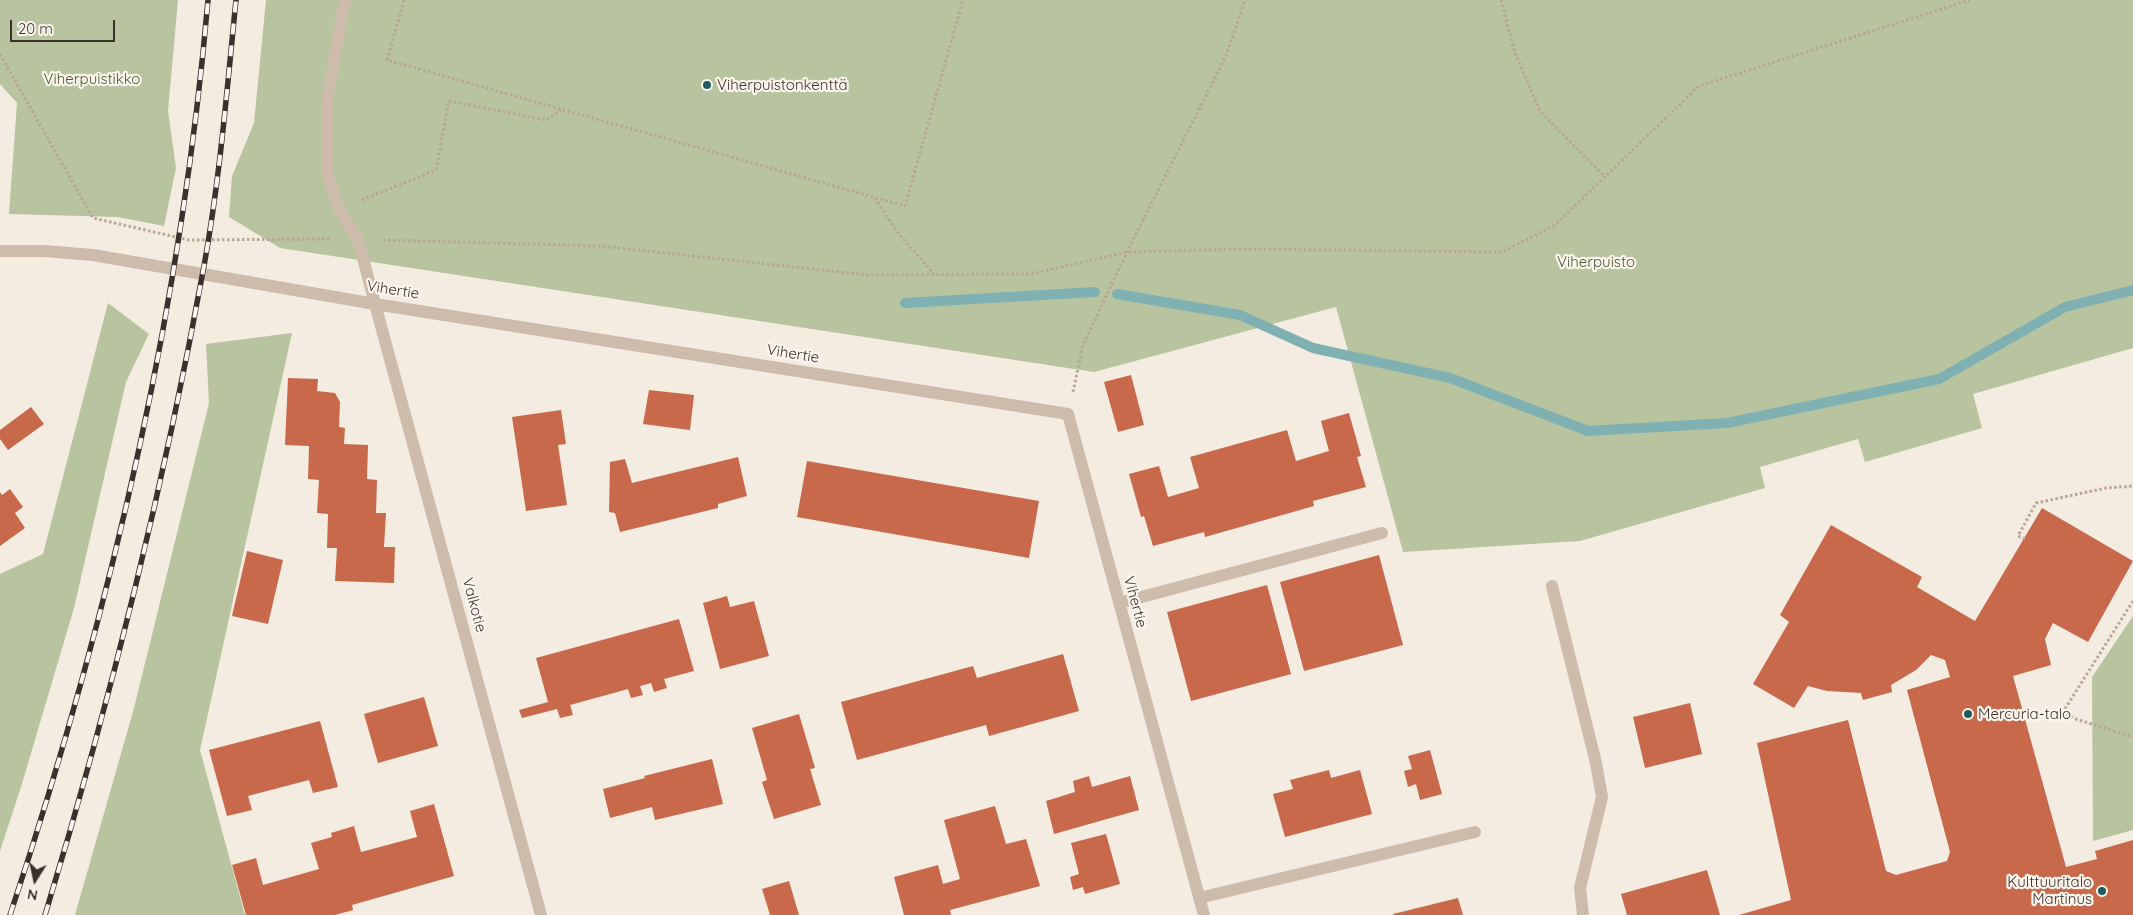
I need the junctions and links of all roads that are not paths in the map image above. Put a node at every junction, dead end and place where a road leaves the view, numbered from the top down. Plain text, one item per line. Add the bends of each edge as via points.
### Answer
1 (345, 0) edge
2 (0, 251) edge
3 (375, 304) junction
4 (1382, 532) dead end
5 (1552, 586) dead end
6 (1119, 603) junction
7 (1475, 832) dead end
8 (1199, 898) junction
9 (540, 915) edge
10 (1204, 915) edge
11 (1583, 915) edge

1 - 3 street, Valkotie via 328,94 327,172 339,210 358,239
2 - 3 street, Vihertie via 93,255
3 - 6 street, Vihertie via 1068,414
3 - 9 street, Valkotie
4 - 6 street
5 - 11 street via 1602,797 1580,888
6 - 8 street, Vihertie
7 - 8 street
8 - 10 street, Vihertie

